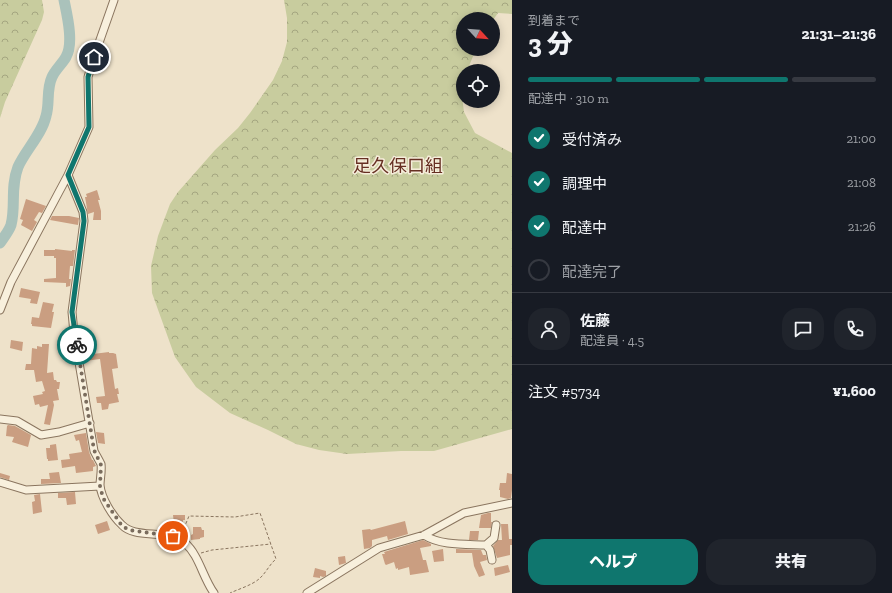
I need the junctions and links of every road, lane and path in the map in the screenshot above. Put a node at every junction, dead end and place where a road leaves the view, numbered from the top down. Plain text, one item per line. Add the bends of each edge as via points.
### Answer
1 (114, 0) edge
2 (68, 175) junction
3 (0, 310) edge
4 (0, 419) edge
5 (90, 423) junction
6 (0, 482) edge
7 (100, 486) junction
8 (512, 503) edge
9 (496, 525) dead end
10 (424, 534) junction
11 (179, 539) junction
12 (271, 544) junction
13 (486, 545) junction
14 (194, 554) junction
15 (492, 560) dead end
16 (214, 593) edge
17 (230, 593) edge
18 (307, 593) edge

1 - 2 street via 88,77 89,127
2 - 3 street via 11,282
2 - 5 street via 83,212 84,221 72,312
4 - 5 street via 17,421 42,435
5 - 7 street via 94,450 101,465
6 - 7 street via 26,490
7 - 11 street via 103,498 122,526 129,530
8 - 10 street via 464,513
9 - 13 street via 494,538
10 - 13 street via 428,538 449,543
10 - 18 street via 379,548
11 - 12 path via 189,516 235,517 260,513
11 - 14 street
12 - 14 path
12 - 17 path via 276,559 266,572 258,580
13 - 15 street
14 - 16 street

